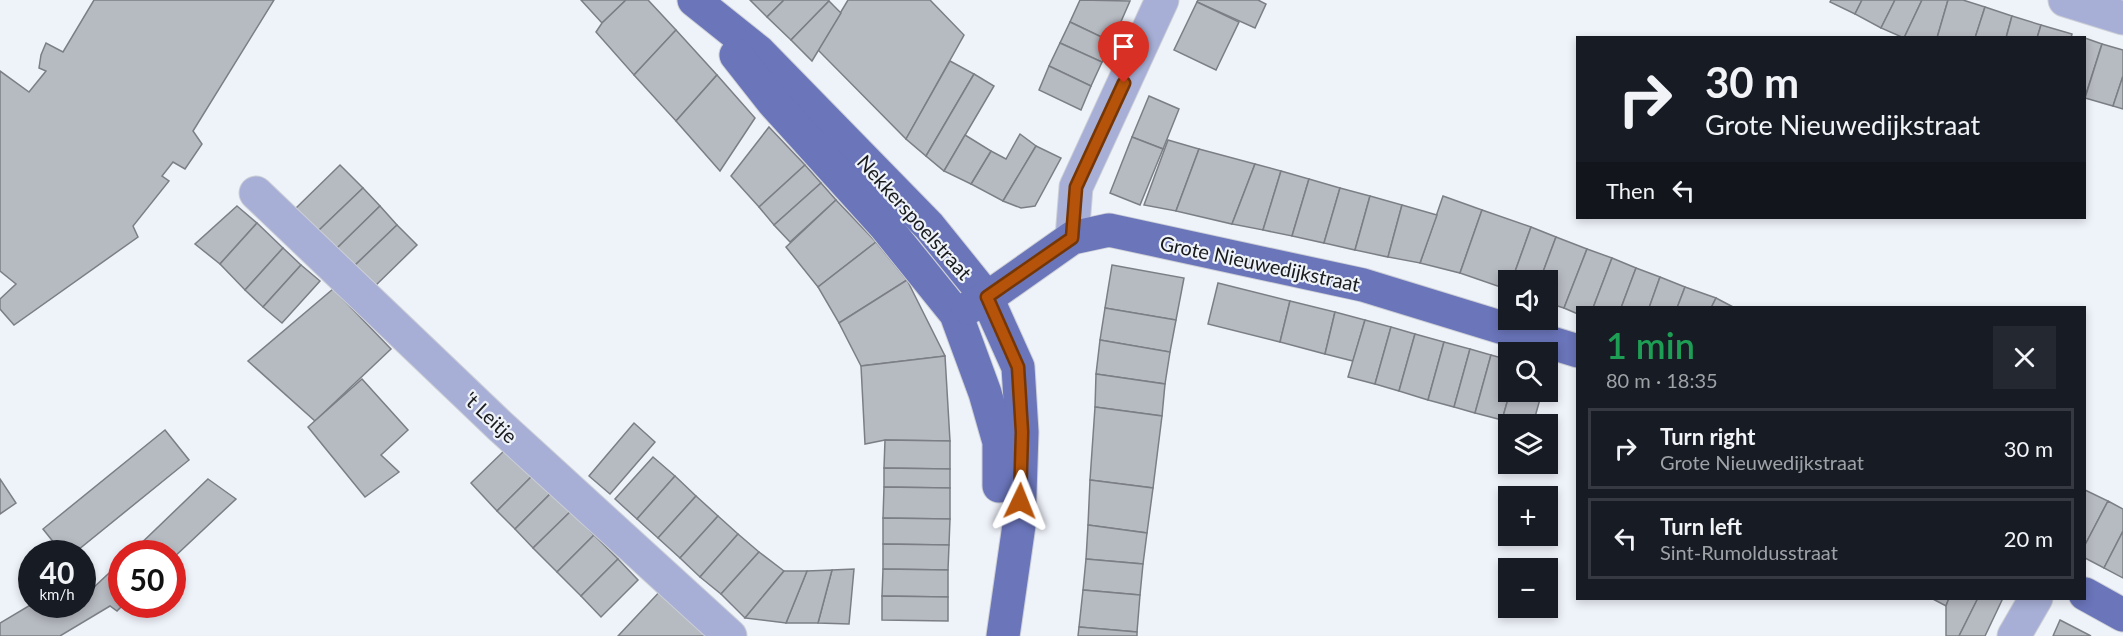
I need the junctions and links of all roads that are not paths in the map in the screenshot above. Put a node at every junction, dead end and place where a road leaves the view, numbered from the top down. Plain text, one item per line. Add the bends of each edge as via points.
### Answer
1 (693, 0) edge
2 (1162, 0) edge
3 (2065, 0) edge
4 (2123, 18) edge
5 (256, 193) dead end
6 (1072, 238) junction
7 (987, 297) junction
8 (956, 314) junction
9 (1576, 350) edge
10 (2086, 595) edge
11 (2035, 600) edge
12 (2123, 615) edge
13 (730, 636) edge
14 (1001, 636) edge
15 (2014, 636) edge

1 - 7 main road, Nekkerspoelstraat via 766,59 928,226
1 - 8 main road, Nekkerspoelstraat via 773,102 885,226
2 - 6 street via 1076,187
3 - 4 street
5 - 13 street, 't Leitje via 500,426
6 - 7 main road, Grote Nieuwedijkstraat
6 - 9 main road, Grote Nieuwedijkstraat via 1109,230 1363,285
7 - 8 main road, Grote Nieuwedijkstraat
7 - 14 main road, Nekkerspoelstraat via 1018,367 1022,432 1019,525
8 - 14 main road, Nekkerspoelstraat via 999,442
10 - 12 main road
11 - 15 street

